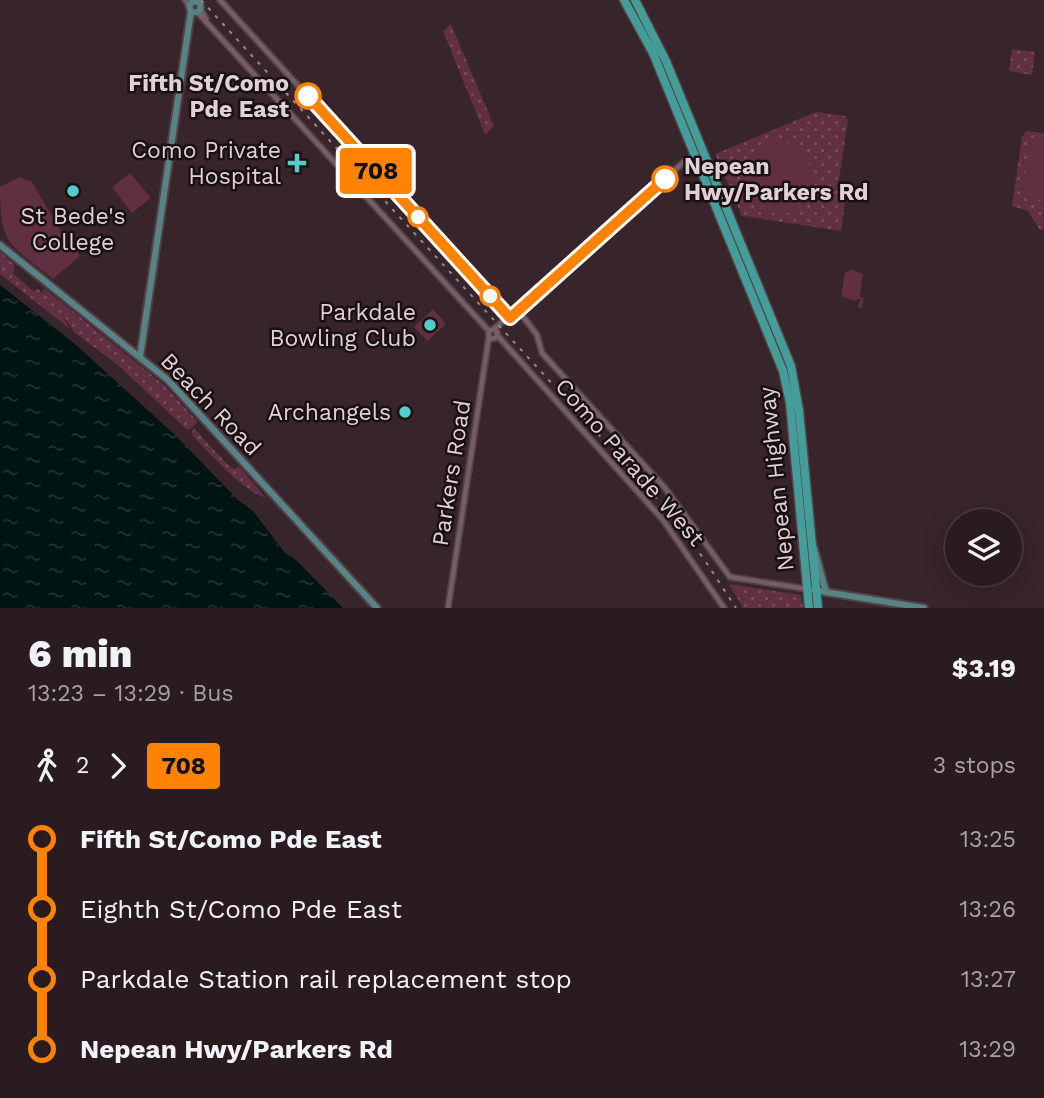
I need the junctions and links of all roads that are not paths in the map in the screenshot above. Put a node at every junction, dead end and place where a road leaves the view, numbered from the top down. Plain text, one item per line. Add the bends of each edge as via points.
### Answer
1 (220, 0) edge
2 (624, 0) edge
3 (635, 0) edge
4 (194, 5) edge
5 (700, 154) junction
6 (0, 245) edge
7 (517, 312) junction
8 (510, 318) junction
9 (493, 335) junction
10 (140, 357) junction
11 (799, 450) junction
12 (812, 541) junction
13 (809, 562) junction
14 (812, 590) junction
15 (828, 593) junction
16 (815, 607) edge
17 (377, 608) edge
18 (448, 608) edge
19 (724, 608) edge
20 (924, 608) edge

1 - 8 street
2 - 5 highway, Nepean Highway
3 - 5 highway, Nepean Highway via 655,36
4 - 9 street, Como Parade West
4 - 10 main road
5 - 7 street via 677,168
5 - 11 highway, Nepean Highway via 779,359
5 - 11 highway, Nepean Highway via 789,362 802,435
6 - 10 main road, Beach Road
7 - 8 street
7 - 14 street via 537,335 542,353 665,488 729,574
8 - 9 street
9 - 18 street, Parkers Road
9 - 19 street, Como Parade West via 663,520
10 - 17 main road, Beach Road via 168,380
11 - 12 highway, Nepean Highway
11 - 13 highway, Nepean Highway via 796,462
12 - 13 highway, Nepean Highway
12 - 15 main road
13 - 14 highway, Nepean Highway
14 - 15 main road
14 - 16 highway, Nepean Highway
15 - 16 main road
15 - 20 main road

